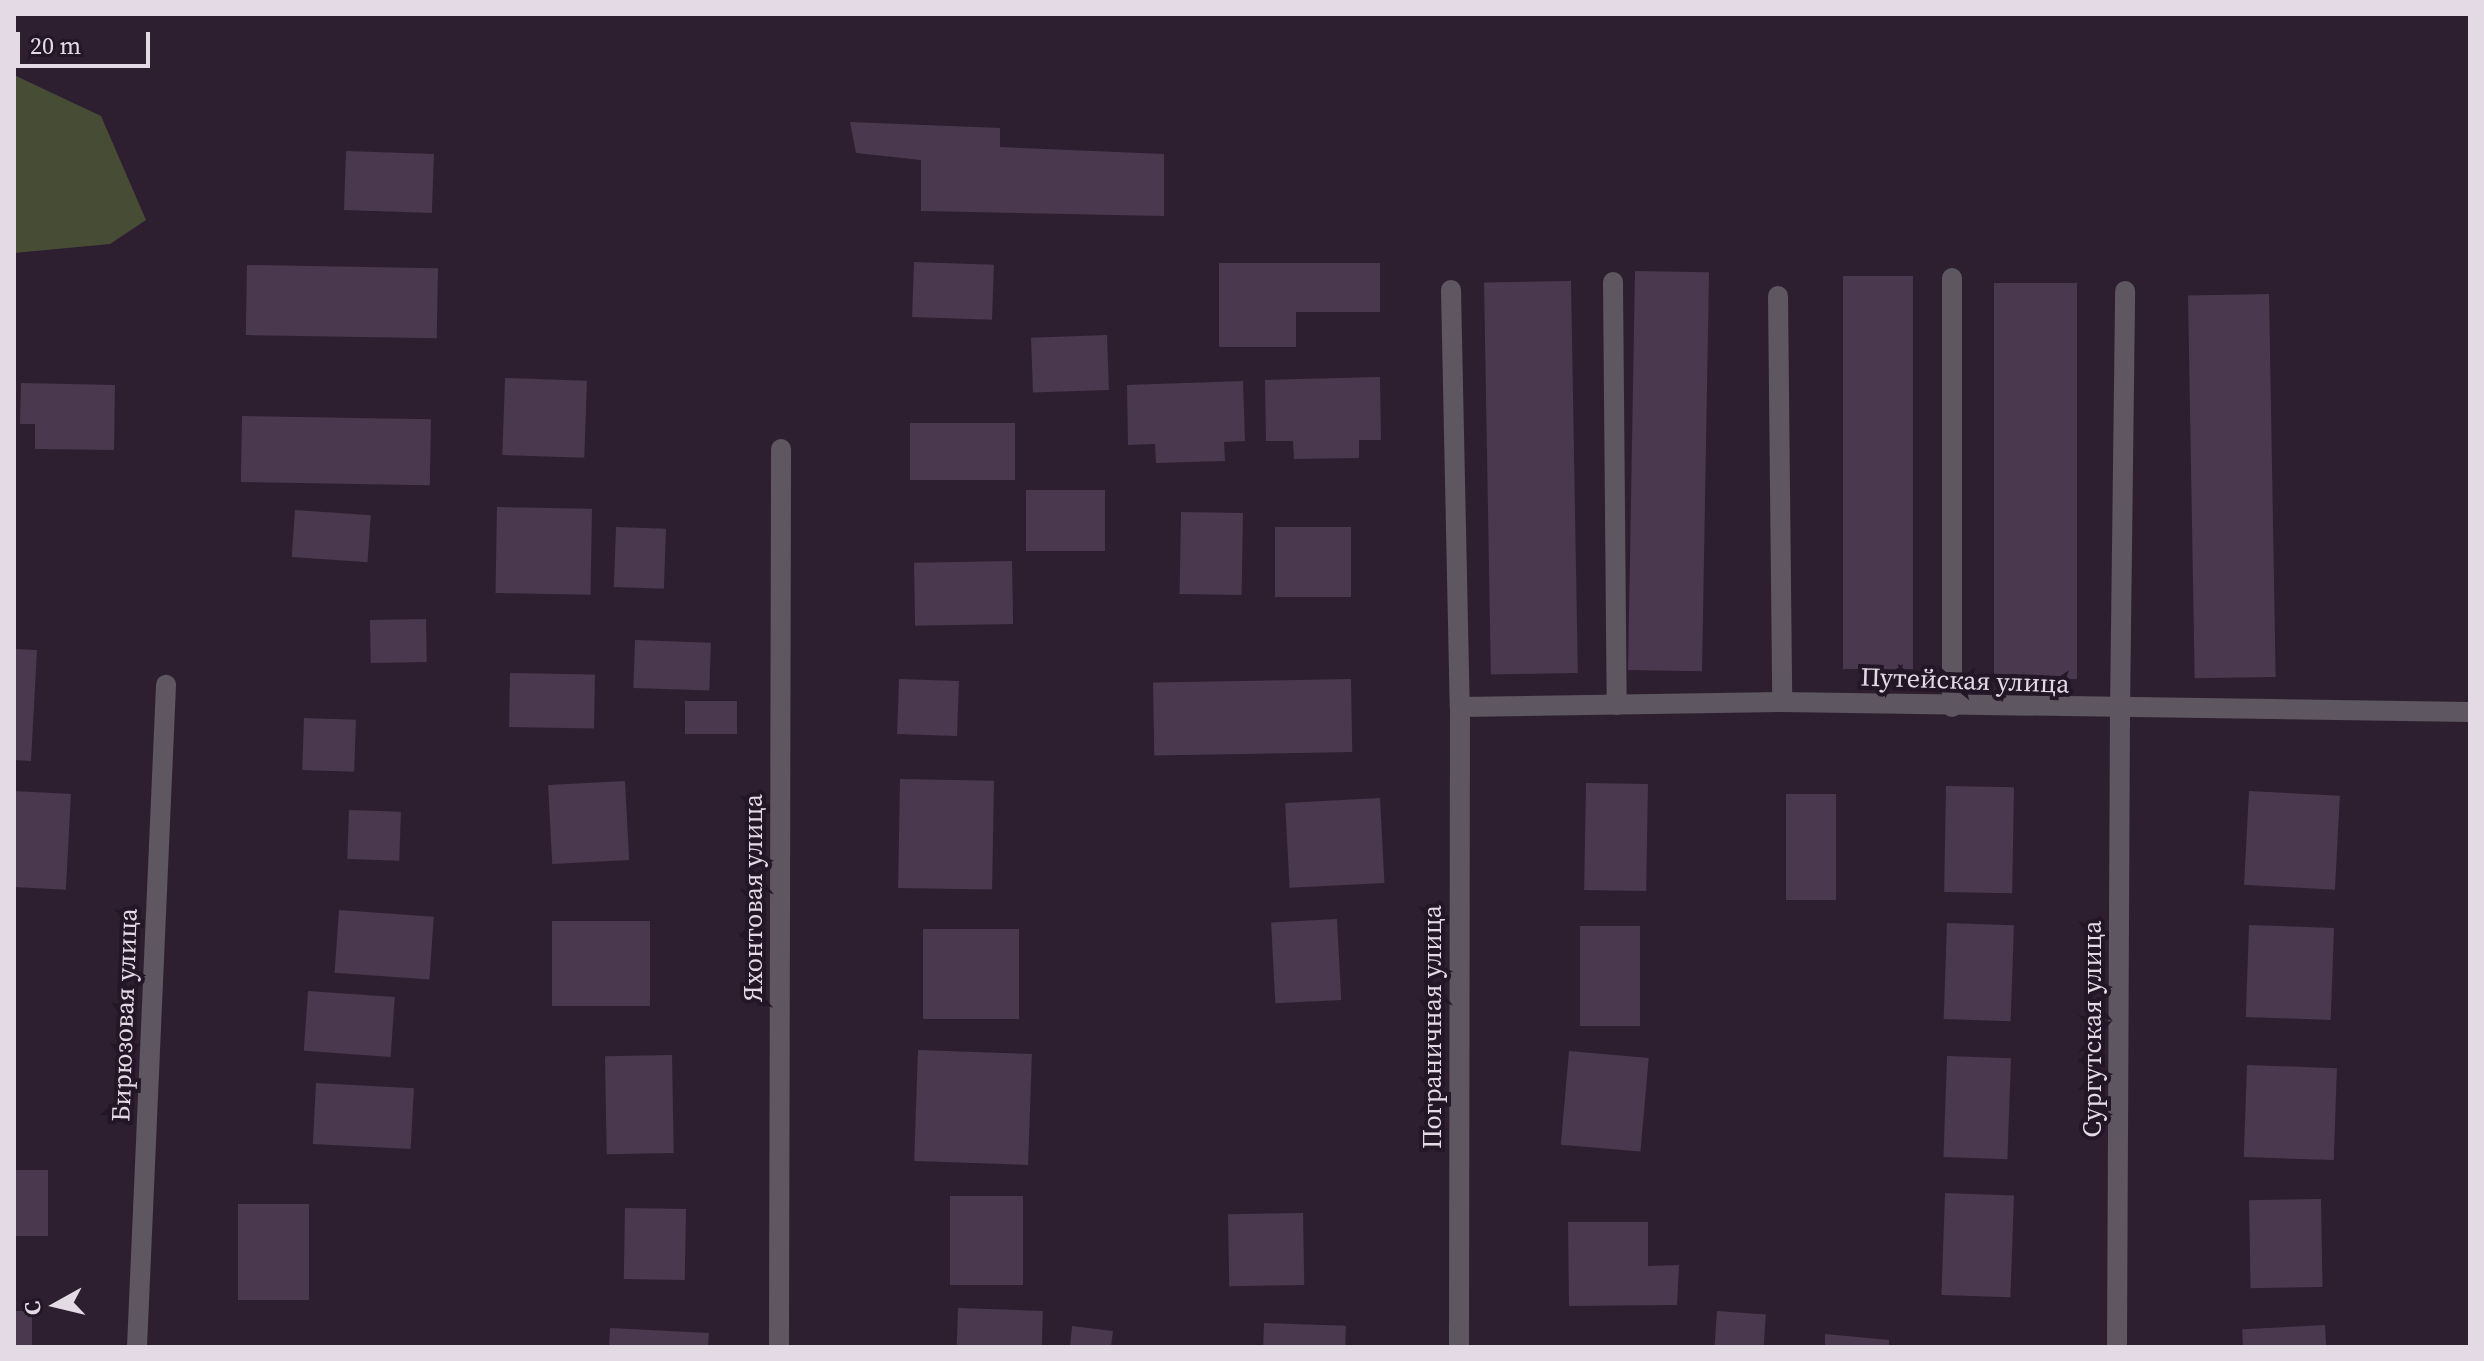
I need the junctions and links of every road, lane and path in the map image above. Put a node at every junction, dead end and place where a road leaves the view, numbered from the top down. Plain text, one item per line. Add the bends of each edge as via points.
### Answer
1 (1952, 278) dead end
2 (1613, 282) dead end
3 (1451, 290) dead end
4 (2125, 291) dead end
5 (1778, 296) dead end
6 (781, 449) dead end
7 (166, 685) dead end
8 (1782, 702) junction
9 (1617, 705) junction
10 (1460, 707) junction
11 (1952, 707) junction
12 (2120, 711) junction
13 (2470, 712) edge
14 (137, 1347) edge
15 (779, 1347) edge
16 (1459, 1347) edge
17 (2117, 1347) edge

1 - 11 street
2 - 9 street
3 - 10 street, Пограничная улица
4 - 12 street, Сургутская улица
5 - 8 street
6 - 15 street, Яхонтовая улица
7 - 14 street, Бирюзовая улица
8 - 9 street, Путейская улица
8 - 11 street, Путейская улица
9 - 10 street, Путейская улица
10 - 16 street, Пограничная улица
11 - 12 street, Путейская улица
12 - 13 street, Путейская улица
12 - 17 street, Сургутская улица

